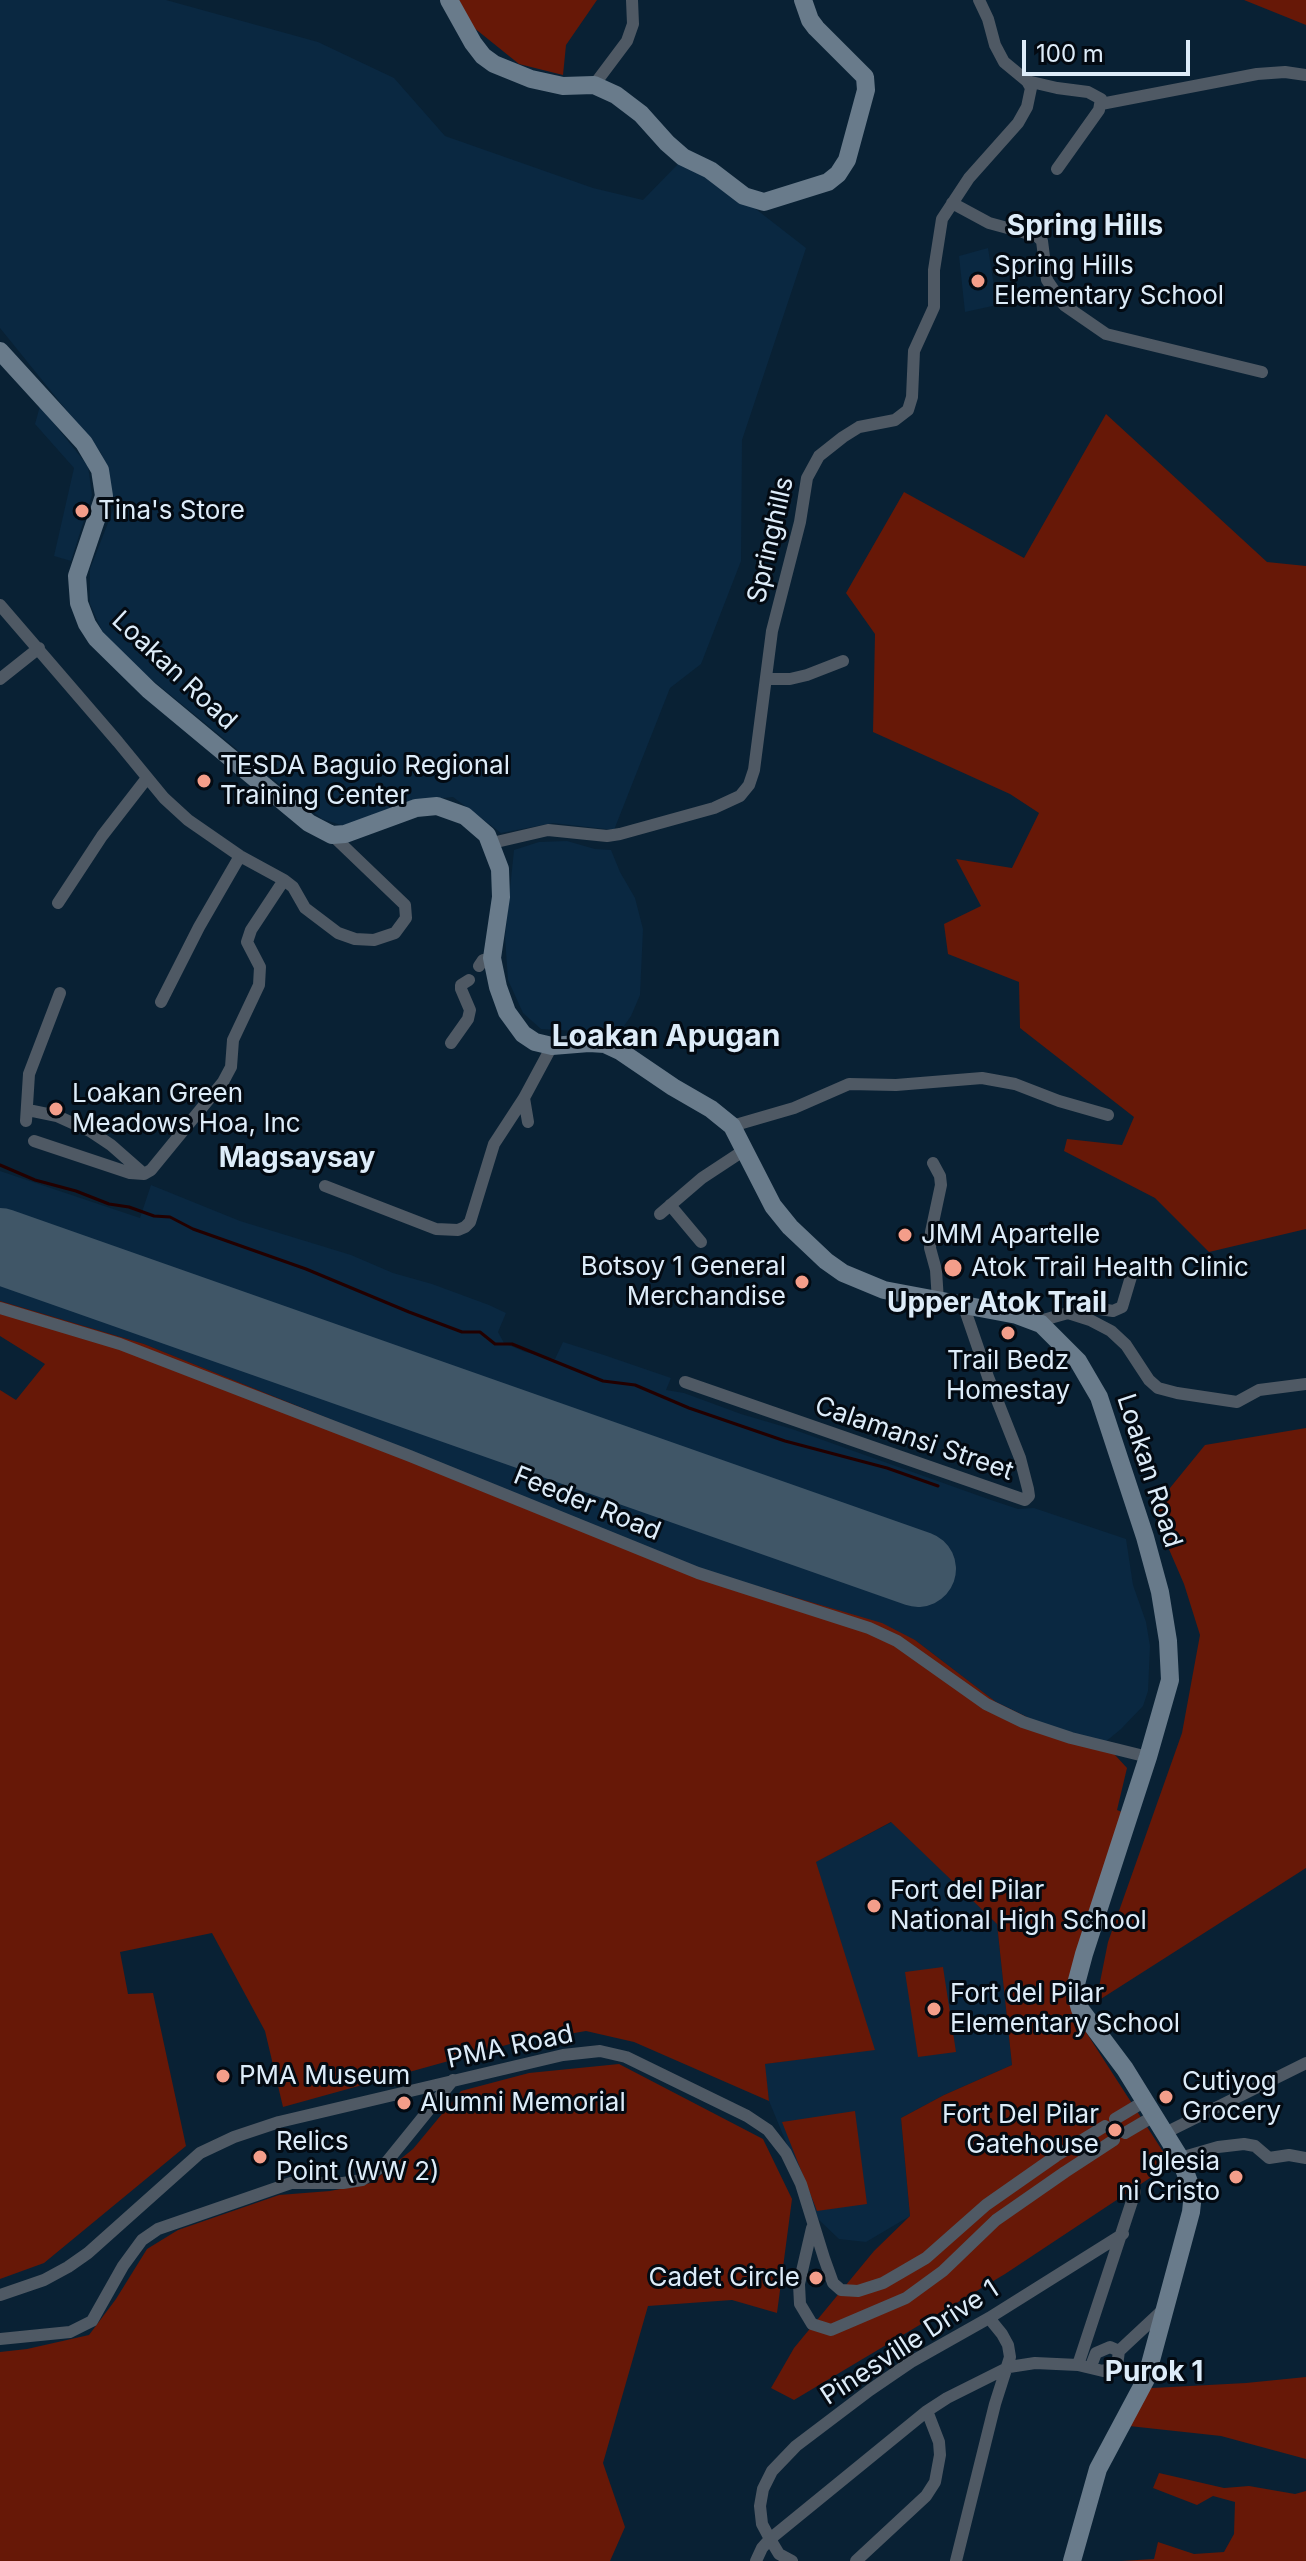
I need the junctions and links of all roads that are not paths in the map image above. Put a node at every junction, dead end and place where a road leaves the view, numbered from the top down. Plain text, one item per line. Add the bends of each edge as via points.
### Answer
1 (449, 0) edge
2 (632, 0) edge
3 (803, 0) edge
4 (979, 0) edge
5 (1306, 75) edge
6 (1027, 81) junction
7 (594, 85) junction
8 (1101, 104) junction
9 (1057, 169) dead end
10 (952, 203) junction
11 (0, 351) edge
12 (1262, 372) dead end
13 (0, 605) edge
14 (39, 648) junction
15 (843, 661) dead end
16 (0, 679) edge
17 (766, 679) junction
18 (147, 778) junction
19 (332, 835) junction
20 (492, 843) junction
21 (240, 856) junction
22 (284, 880) junction
23 (58, 903) dead end
24 (469, 980) dead end
25 (60, 993) dead end
26 (161, 1002) dead end
27 (451, 1043) dead end
28 (552, 1046) junction
29 (524, 1098) junction
30 (1108, 1115) dead end
31 (528, 1122) dead end
32 (732, 1126) junction
33 (34, 1141) dead end
34 (743, 1151) junction
35 (933, 1163) dead end
36 (144, 1174) junction
37 (325, 1186) dead end
38 (701, 1242) dead end
39 (1133, 1270) dead end
40 (938, 1301) junction
41 (964, 1307) junction
42 (0, 1308) edge
43 (1068, 1313) junction
44 (1036, 1322) junction
45 (685, 1382) dead end
46 (1306, 1384) edge
47 (1148, 1757) junction
48 (1306, 2063) edge
49 (453, 2080) junction
50 (1149, 2108) junction
51 (1165, 2133) junction
52 (1067, 2149) junction
53 (1180, 2158) junction
54 (1306, 2158) edge
55 (1077, 2164) junction
56 (1135, 2192) dead end
57 (812, 2228) junction
58 (1123, 2234) junction
59 (0, 2295) edge
60 (1166, 2307) junction
61 (989, 2318) junction
62 (0, 2339) edge
63 (1084, 2365) junction
64 (1009, 2367) junction
65 (927, 2411) junction
66 (770, 2539) junction
67 (957, 2556) edge
68 (756, 2561) edge
69 (792, 2561) edge
70 (856, 2561) edge
71 (946, 2561) edge
72 (1072, 2561) edge

1 - 7 main road via 473,43 494,64 552,85
2 - 7 street via 631,31
3 - 7 main road via 810,20 867,84 847,160 828,182 764,202 751,199 683,157 641,114
4 - 6 street via 1004,62
5 - 8 street via 1257,74
6 - 8 street via 1088,92
6 - 10 street, Springhills via 1029,98 1018,123
8 - 9 street
10 - 12 street via 989,223 1037,236 1047,280 1064,305 1106,334
10 - 17 street, Springhills via 942,219 934,307 914,351 908,410 895,420 859,427 843,437 819,456 807,478
11 - 19 main road, Loakan Road via 84,443 100,470 104,496 76,590 96,638 149,690 309,823
13 - 14 street
14 - 16 street
14 - 18 street
15 - 17 street via 790,679
17 - 20 street, Springhills via 752,777 740,796 620,834 548,830
18 - 21 street via 188,820
18 - 23 street
19 - 20 main road via 437,806 465,816
19 - 22 street via 405,905 406,918 395,933 374,940 338,933 305,908
20 - 28 main road via 501,897 486,962 507,1012 523,1034
21 - 22 street
21 - 26 street
22 - 36 street via 247,942 260,967 259,985 233,1040 231,1067
24 - 27 street via 461,985 468,1019
25 - 36 street via 29,1074 27,1115 57,1116 90,1131
28 - 29 street
28 - 32 main road via 605,1044
29 - 31 street
29 - 37 street via 494,1144 465,1227 436,1229
30 - 32 street via 982,1078 849,1084 794,1108
32 - 34 main road, Loakan Road
33 - 36 street
34 - 38 street via 665,1209
34 - 40 main road, Loakan Road via 773,1206 826,1261 884,1290
35 - 40 street via 941,1185 931,1232
39 - 43 street via 1122,1307
40 - 41 main road, Loakan Road
41 - 44 main road, Loakan Road
41 - 45 street, Calamansi Street via 1020,1458 1029,1496 1025,1500
42 - 47 street, Feeder Road via 120,1344 698,1573 869,1628 1023,1722
43 - 44 street
43 - 46 street via 1111,1331 1158,1388 1237,1402 1259,1390
44 - 47 main road, Loakan Road via 1078,1361 1099,1397 1160,1592 1170,1680
47 - 50 main road, Loakan Road via 1076,1984 1080,2009
48 - 51 street
49 - 57 street, PMA Road via 563,2055 600,2051 626,2057 768,2130 801,2184
49 - 59 street, PMA Road via 279,2122 211,2147 88,2253 44,2280
49 - 62 street via 385,2164 362,2180 291,2183 158,2229 142,2240 123,2266 92,2321 70,2332
50 - 51 main road, Loakan Road
50 - 52 street, PMA Road via 1110,2123
50 - 55 street, PMA Road via 1120,2137
51 - 53 main road, Loakan Road
52 - 55 street
52 - 57 street, PMA Road via 986,2205 926,2258 858,2291 841,2290 833,2283
53 - 54 street via 1244,2144 1269,2158
53 - 60 main road, Loakan Road via 1193,2193
55 - 57 street, PMA Road via 996,2220 906,2298 831,2330 812,2324 800,2304 799,2284
56 - 58 street
58 - 61 street, Pinesville Drive 1
58 - 63 street
60 - 63 street via 1119,2351 1110,2347
60 - 72 main road, Loakan Road via 1140,2394 1098,2469
61 - 64 street via 1008,2345
61 - 66 street, Pinesville Drive 1 via 901,2369 796,2446 763,2489 762,2524
63 - 64 street
64 - 65 street
64 - 67 street
65 - 66 street
65 - 70 street via 939,2442 935,2482
66 - 68 street
66 - 69 street via 779,2554
67 - 71 street

